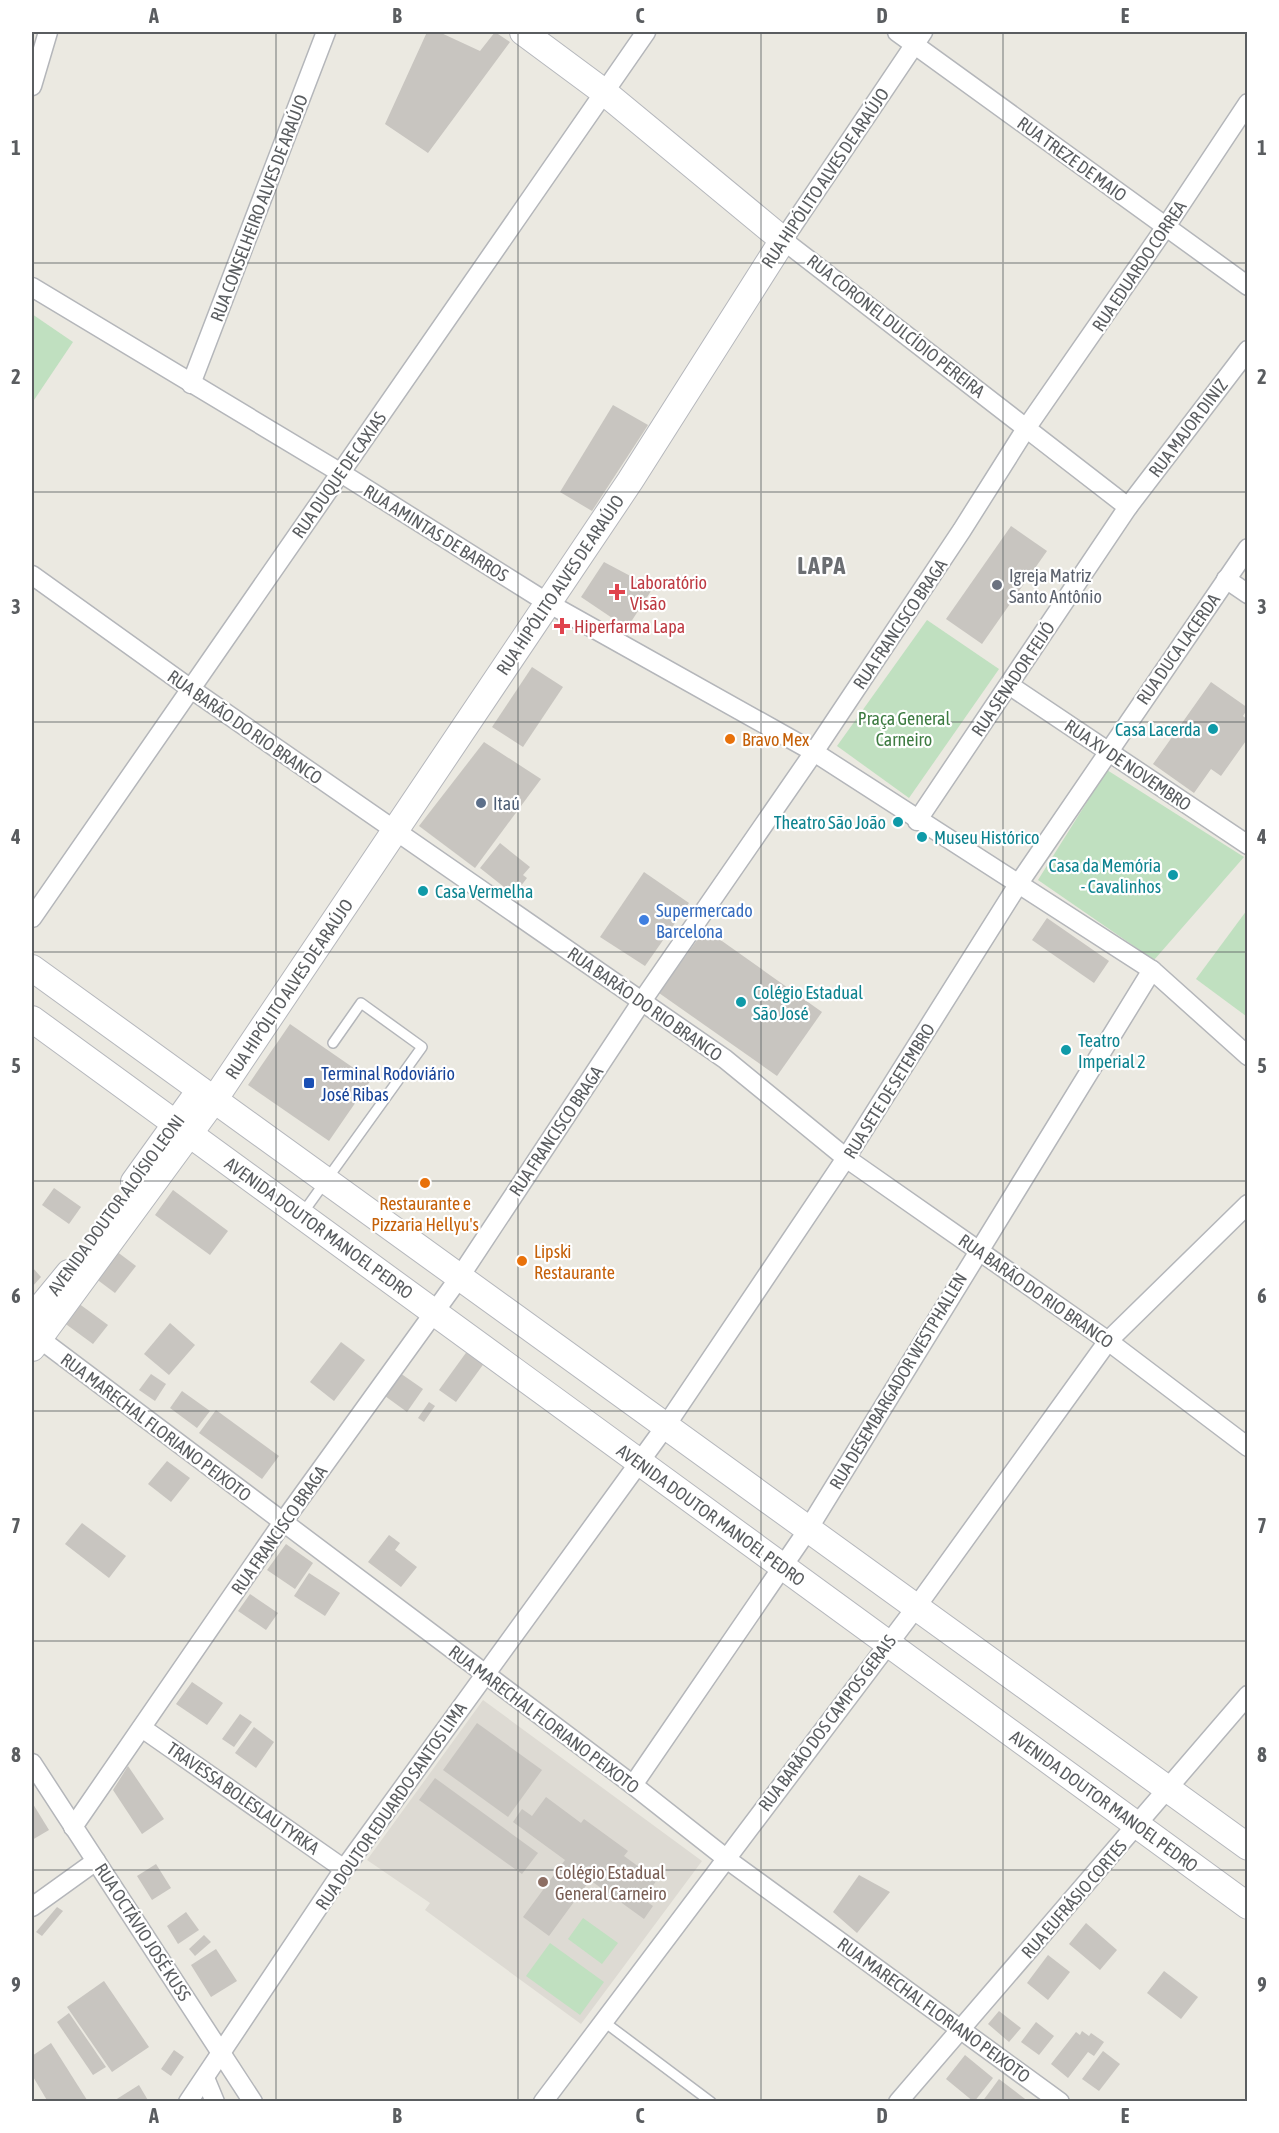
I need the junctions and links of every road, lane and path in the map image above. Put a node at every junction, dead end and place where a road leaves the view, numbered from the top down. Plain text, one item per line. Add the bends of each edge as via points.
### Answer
1 (48, 32) edge
2 (326, 32) edge
3 (523, 32) edge
4 (646, 32) edge
5 (897, 32) edge
6 (919, 38) edge
7 (32, 86) edge
8 (604, 92) junction
9 (1248, 103) edge
10 (1165, 228) junction
11 (783, 240) junction
12 (32, 286) edge
13 (1248, 286) edge
14 (1248, 350) edge
15 (191, 384) junction
16 (1027, 427) junction
17 (340, 473) junction
18 (1128, 507) junction
19 (1248, 548) edge
20 (32, 575) edge
21 (1226, 579) junction
22 (1248, 594) edge
23 (548, 603) junction
24 (1009, 685) junction
25 (191, 689) junction
26 (1108, 751) junction
27 (814, 752) junction
28 (917, 820) junction
29 (394, 831) junction
30 (1248, 845) edge
31 (1019, 883) junction
32 (32, 918) edge
33 (32, 968) edge
34 (1152, 970) junction
35 (642, 1001) junction
36 (32, 1019) edge
37 (333, 1043) dead end
38 (1248, 1056) edge
39 (207, 1095) junction
40 (183, 1129) junction
41 (846, 1158) junction
42 (326, 1181) junction
43 (1248, 1204) edge
44 (301, 1216) junction
45 (978, 1250) junction
46 (459, 1278) junction
47 (434, 1312) junction
48 (33, 1335) edge
49 (1108, 1341) junction
50 (665, 1427) junction
51 (1246, 1442) edge
52 (639, 1462) junction
53 (283, 1522) junction
54 (807, 1531) junction
55 (783, 1567) junction
56 (917, 1606) junction
57 (887, 1643) junction
58 (485, 1674) junction
59 (1248, 1695) edge
60 (141, 1728) junction
61 (32, 1763) edge
62 (633, 1785) junction
63 (1168, 1789) junction
64 (1137, 1826) junction
65 (73, 1827) junction
66 (1248, 1847) edge
67 (726, 1858) junction
68 (96, 1861) junction
69 (344, 1869) junction
70 (32, 1906) edge
71 (1248, 1906) edge
72 (603, 2021) junction
73 (961, 2030) junction
74 (222, 2053) junction
75 (205, 2079) junction
76 (188, 2102) edge
77 (215, 2102) edge
78 (253, 2102) edge
79 (543, 2102) edge
80 (711, 2102) edge
81 (898, 2102) edge
82 (1060, 2102) edge

1 - 7 street
2 - 15 street, RUA CONSELHEIRO ALVES DE ARAÚJO
3 - 8 main road, RUA CORONEL DULCÍDIO PEREIRA
4 - 8 street, RUA DUQUE DE CAXIAS
5 - 6 street, RUA TREZE DE MAIO
6 - 10 street, RUA TREZE DE MAIO
6 - 11 street, RUA HIPÓLITO ALVES DE ARAÚJO
8 - 11 main road, RUA CORONEL DULCÍDIO PEREIRA
8 - 17 street, RUA DUQUE DE CAXIAS
9 - 10 street, RUA EDUARDO CORREA
10 - 13 street, RUA TREZE DE MAIO
10 - 16 street, RUA EDUARDO CORREA
11 - 16 street, RUA CORONEL DULCÍDIO PEREIRA
11 - 23 main road, RUA HIPÓLITO ALVES DE ARAÚJO
12 - 15 street, RUA AMINTAS DE BARROS
14 - 18 street, RUA MAJOR DINIZ
15 - 17 street, RUA AMINTAS DE BARROS
16 - 18 street, RUA CORONEL DULCÍDIO PEREIRA
16 - 27 street, RUA FRANCISCO BRAGA
17 - 23 street, RUA AMINTAS DE BARROS
17 - 25 street, RUA DUQUE DE CAXIAS
18 - 24 street, RUA SENADOR FEIJÓ
19 - 21 street, RUA DUCA LACERDA
20 - 25 street, RUA BARÃO DO RIO BRANCO
21 - 22 street
21 - 26 street, RUA DUCA LACERDA
23 - 27 street, RUA AMINTAS DE BARROS
23 - 29 main road, RUA HIPÓLITO ALVES DE ARAÚJO
24 - 26 street, RUA XV DE NOVEMBRO
24 - 28 street, RUA SENADOR FEIJÓ
25 - 29 street, RUA BARÃO DO RIO BRANCO
25 - 32 street, RUA DUQUE DE CAXIAS
26 - 30 street, RUA XV DE NOVEMBRO
26 - 31 street, RUA SETE DE SETEMBRO
27 - 28 street, RUA AMINTAS DE BARROS
27 - 35 street, RUA FRANCISCO BRAGA
28 - 31 street, RUA AMINTAS DE BARROS
29 - 35 street, RUA BARÃO DO RIO BRANCO
29 - 39 main road, RUA HIPÓLITO ALVES DE ARAÚJO
31 - 34 street, RUA AMINTAS DE BARROS
31 - 41 street, RUA SETE DE SETEMBRO
33 - 39 main road
34 - 38 street, RUA AMINTAS DE BARROS
34 - 45 street, RUA DESEMBARGADOR WESTPHALLEN
35 - 41 street, RUA BARÃO DO RIO BRANCO via 725,1059
35 - 46 street, RUA FRANCISCO BRAGA
36 - 40 main road, AVENIDA DOUTOR MANOEL PEDRO
37 - 42 lane via 362,1004 422,1047
39 - 40 main road, AVENIDA DOUTOR ALOÍSIO LEONI
39 - 42 main road
40 - 44 main road, AVENIDA DOUTOR MANOEL PEDRO
40 - 48 main road, AVENIDA DOUTOR ALOÍSIO LEONI via 77,1262
41 - 45 street, RUA BARÃO DO RIO BRANCO
41 - 50 street, RUA SETE DE SETEMBRO
42 - 44 lane
42 - 46 main road
43 - 49 street, RUA BARÃO DOS CAMPOS GERAIS
44 - 47 main road, AVENIDA DOUTOR MANOEL PEDRO
45 - 49 street, RUA BARÃO DO RIO BRANCO
45 - 54 street, RUA DESEMBARGADOR WESTPHALLEN
46 - 47 street, RUA FRANCISCO BRAGA
46 - 50 main road
47 - 52 main road, AVENIDA DOUTOR MANOEL PEDRO
47 - 53 street, RUA FRANCISCO BRAGA
48 - 53 street, RUA MARECHAL FLORIANO PEIXOTO
49 - 51 street, RUA BARÃO DO RIO BRANCO
49 - 56 street, RUA BARÃO DOS CAMPOS GERAIS
50 - 52 street, RUA DOUTOR EDUARDO SANTOS LIMA
50 - 54 main road
52 - 55 main road, AVENIDA DOUTOR MANOEL PEDRO
52 - 58 street, RUA DOUTOR EDUARDO SANTOS LIMA
53 - 58 street, RUA MARECHAL FLORIANO PEIXOTO
53 - 60 street, RUA FRANCISCO BRAGA
54 - 55 street, RUA DESEMBARGADOR WESTPHALLEN
54 - 56 main road
55 - 57 main road, AVENIDA DOUTOR MANOEL PEDRO
55 - 62 street, RUA DESEMBARGADOR WESTPHALLEN
56 - 57 street, RUA BARÃO DOS CAMPOS GERAIS
56 - 63 main road
57 - 64 main road, AVENIDA DOUTOR MANOEL PEDRO
57 - 67 street, RUA BARÃO DOS CAMPOS GERAIS
58 - 62 street, RUA MARECHAL FLORIANO PEIXOTO
58 - 69 street, RUA DOUTOR EDUARDO SANTOS LIMA
59 - 63 street, RUA EUFRÁSIO CORTES
60 - 65 street, RUA FRANCISCO BRAGA
60 - 69 street, TRAVESSA BOLESLAU TYRKA
61 - 65 street, RUA OCTÁVIO JOSÉ KUSS
62 - 67 street, RUA MARECHAL FLORIANO PEIXOTO
63 - 64 street, RUA EUFRÁSIO CORTES
63 - 66 main road
64 - 71 main road, AVENIDA DOUTOR MANOEL PEDRO
64 - 73 street, RUA EUFRÁSIO CORTES
65 - 68 street, RUA OCTÁVIO JOSÉ KUSS
67 - 72 street, RUA BARÃO DOS CAMPOS GERAIS
67 - 73 street, RUA MARECHAL FLORIANO PEIXOTO
68 - 70 street
68 - 74 street, RUA OCTÁVIO JOSÉ KUSS
69 - 74 street, RUA DOUTOR EDUARDO SANTOS LIMA
72 - 79 street, RUA BARÃO DOS CAMPOS GERAIS
72 - 80 lane
73 - 81 street, RUA EUFRÁSIO CORTES
73 - 82 street, RUA MARECHAL FLORIANO PEIXOTO
74 - 75 street, RUA DOUTOR EDUARDO SANTOS LIMA
74 - 78 street, RUA OCTÁVIO JOSÉ KUSS
75 - 76 street, RUA DOUTOR EDUARDO SANTOS LIMA
75 - 77 street

